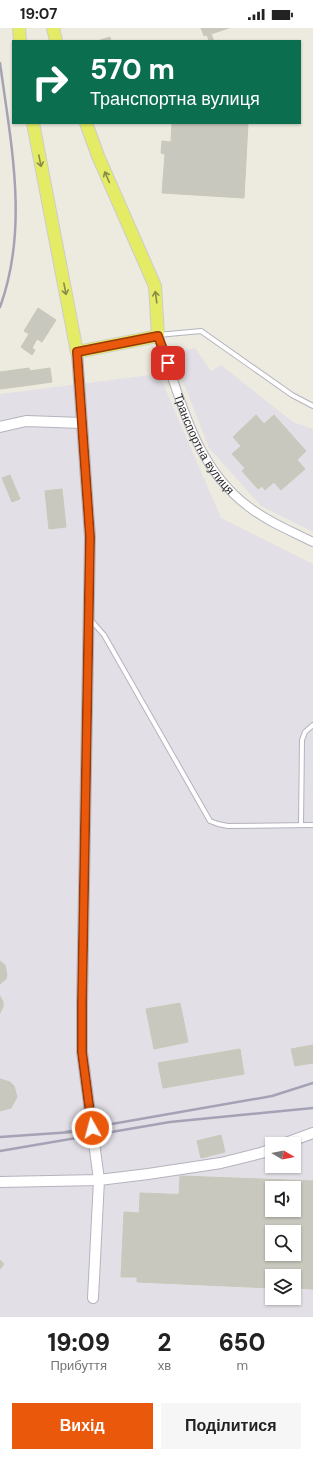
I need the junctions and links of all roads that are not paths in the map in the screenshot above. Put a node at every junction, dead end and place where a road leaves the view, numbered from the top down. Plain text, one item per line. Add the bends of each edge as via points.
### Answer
1 (18, 28) edge
2 (53, 28) edge
3 (20, 40) edge
4 (56, 40) edge
5 (33, 124) edge
6 (86, 124) edge
7 (158, 336) junction
8 (77, 352) junction
9 (313, 406) edge
10 (82, 423) junction
11 (0, 427) edge
12 (313, 542) edge
13 (90, 619) junction
14 (313, 725) edge
15 (301, 825) junction
16 (313, 825) edge
17 (313, 1133) edge
18 (301, 1137) edge
19 (265, 1152) edge
20 (99, 1180) junction
21 (0, 1182) edge
22 (93, 1298) dead end

1 - 3 main road
2 - 4 main road
5 -> 8 main road
7 -> 6 main road via 155,286
7 - 8 main road
7 - 9 lane via 201,331 292,395
7 - 12 street, Транспортна вулиця via 197,445 208,464 227,488 248,507
8 - 10 street
10 - 11 street via 26,422
10 - 13 street via 90,537
13 - 15 lane via 104,635 210,821 228,826
13 - 20 street via 82,1052
14 - 15 lane via 305,732 302,740
15 - 16 lane
17 - 18 street
19 - 20 street via 221,1163
20 - 21 street
20 - 22 street

